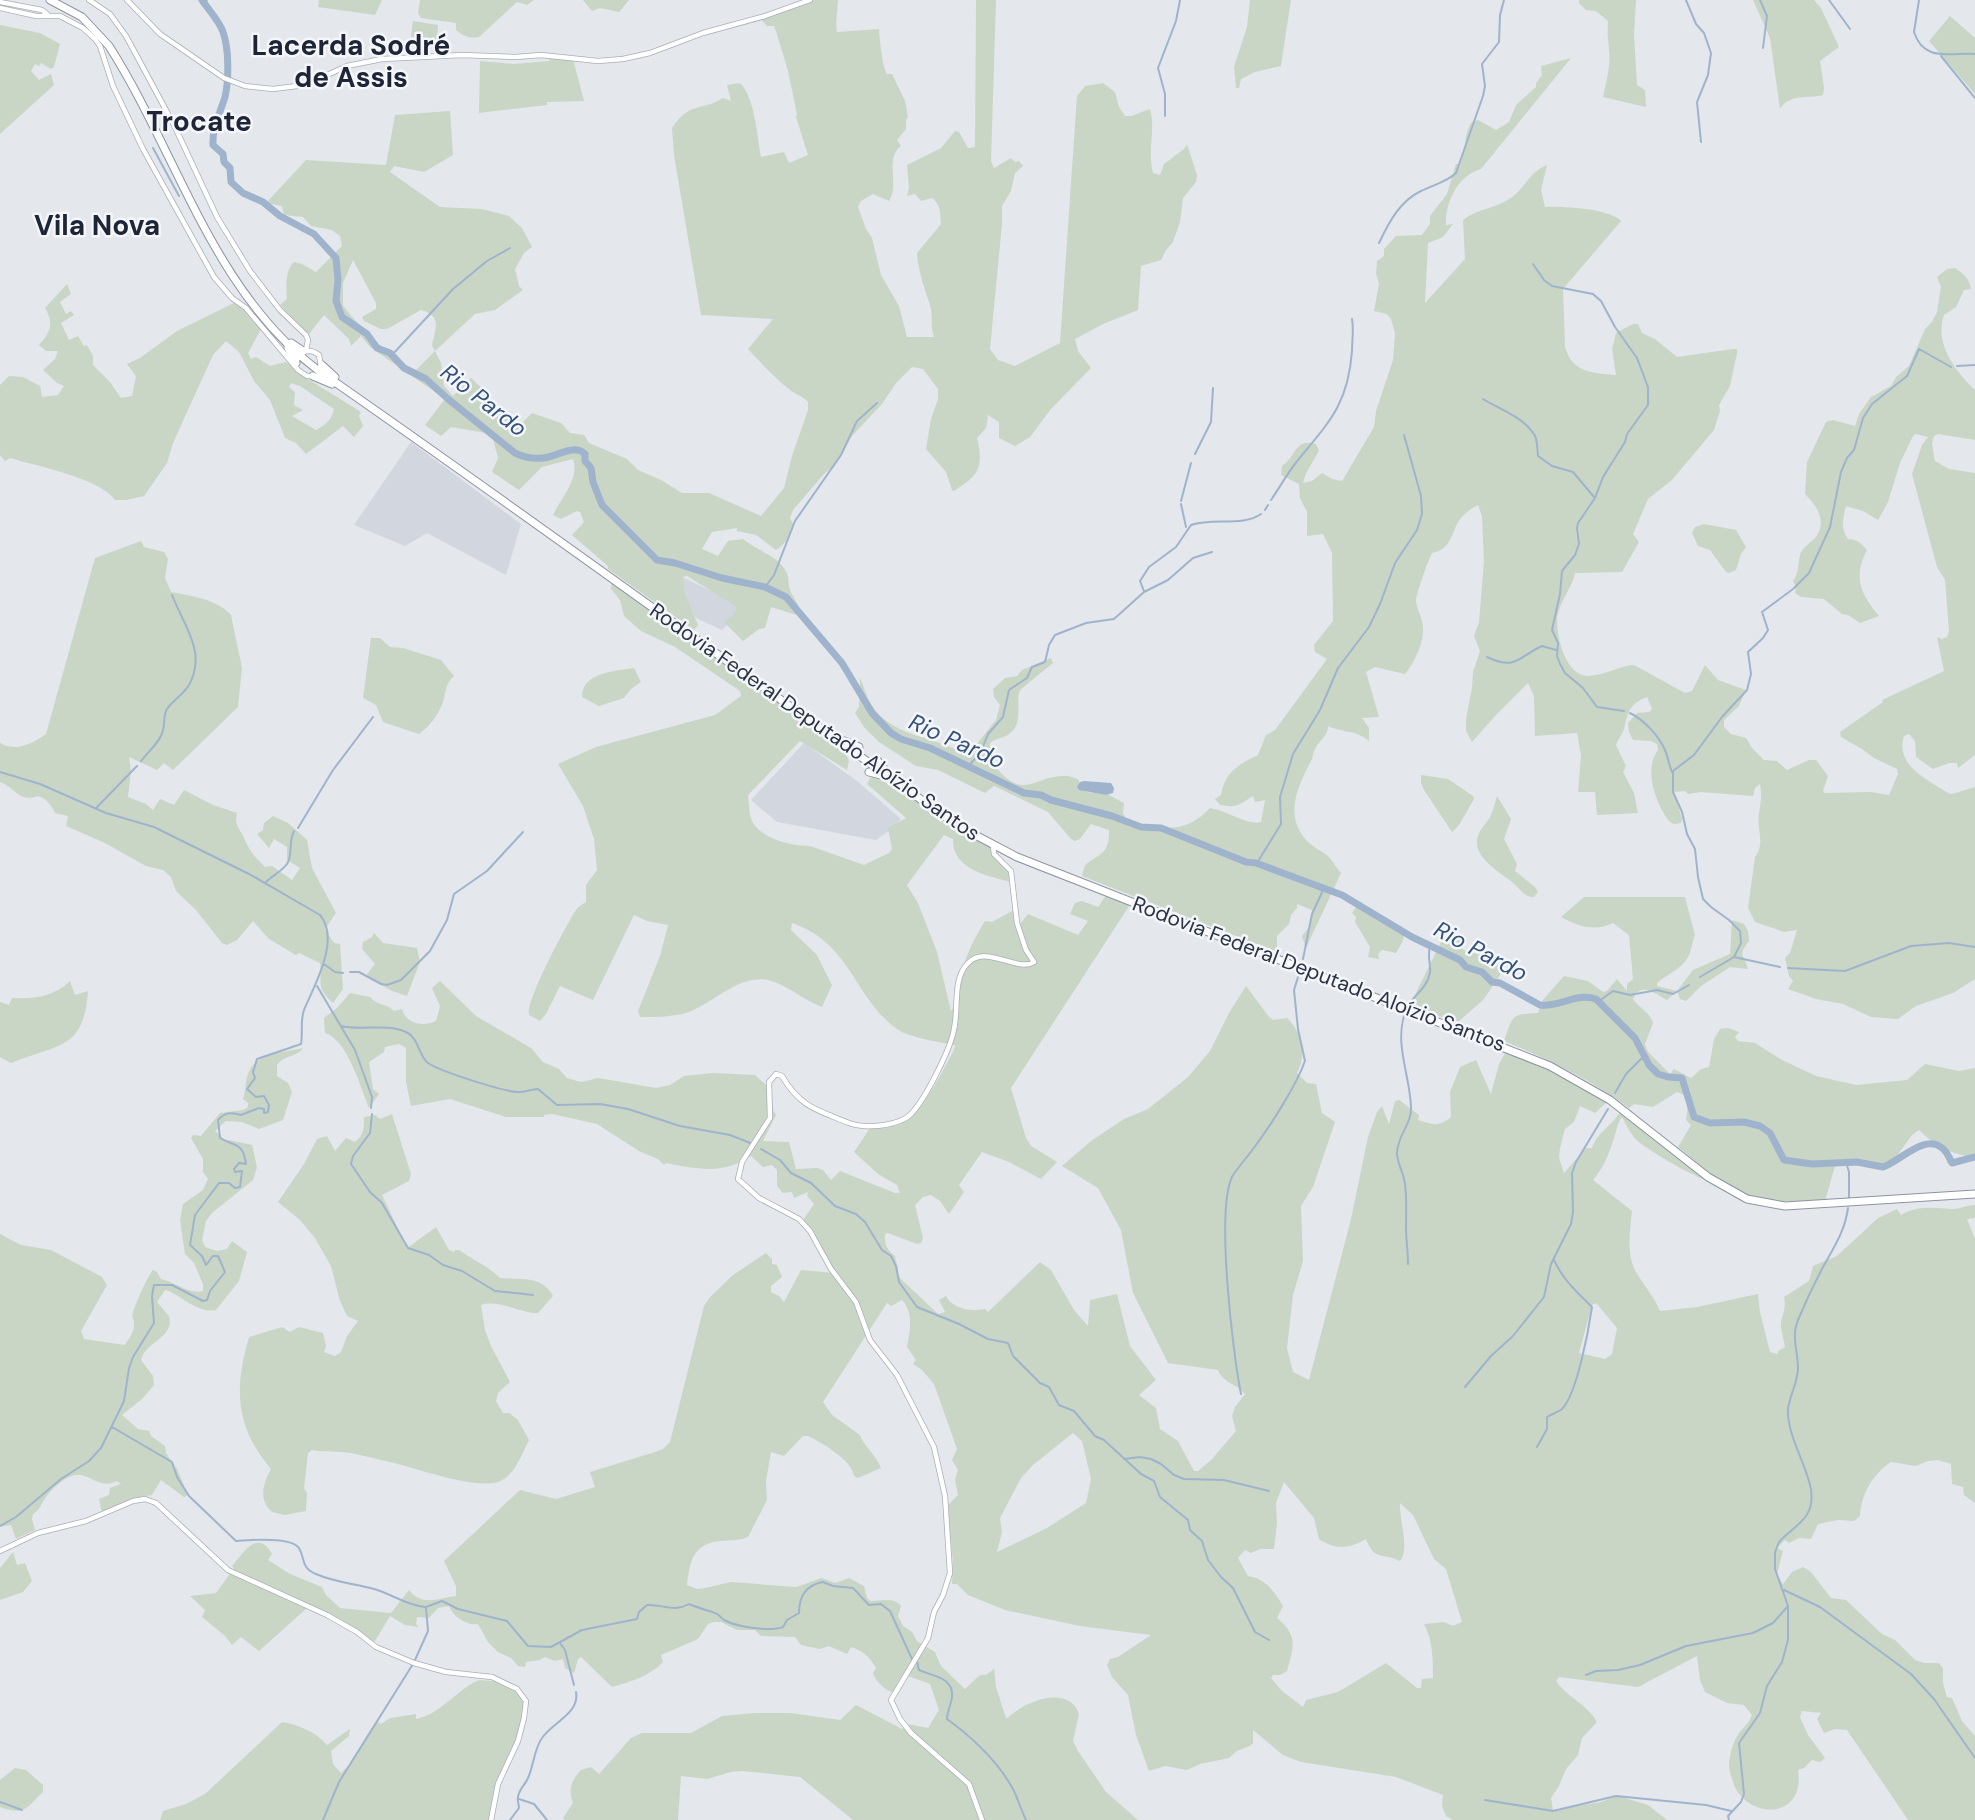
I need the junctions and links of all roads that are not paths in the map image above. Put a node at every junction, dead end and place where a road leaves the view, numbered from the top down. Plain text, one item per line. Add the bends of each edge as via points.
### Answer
1 (50, 0) edge
2 (89, 0) edge
3 (127, 0) edge
4 (810, 0) edge
5 (0, 2) edge
6 (0, 8) edge
7 (48, 14) junction
8 (300, 357) junction
9 (318, 370) junction
10 (837, 740) junction
11 (859, 747) dead end
12 (851, 758) dead end
13 (876, 759) dead end
14 (869, 772) dead end
15 (892, 779) junction
16 (993, 846) junction
17 (1975, 1194) edge
18 (0, 1551) edge
19 (491, 1820) edge
20 (982, 1820) edge

1 - 8 highway, Rodovia Federal Deputado Aloízio Santos via 82,17 109,46 229,270 248,299
2 - 8 street via 110,14 122,30 217,217 263,289 306,335
3 - 4 street via 160,34 226,79 256,88 312,83 365,61 462,55 615,60 650,53
5 - 7 street
6 - 7 street
7 - 8 street via 68,19 95,39 138,139 214,277
8 - 9 highway, Rodovia Federal Deputado Aloízio Santos
8 - 9 street via 303,375
8 - 9 street via 317,353
9 - 10 highway, Rodovia Federal Deputado Aloízio Santos
10 - 11 highway
10 - 12 highway
10 - 15 highway, Rodovia Federal Deputado Aloízio Santos
13 - 15 highway
14 - 15 highway
15 - 16 highway, Rodovia Federal Deputado Aloízio Santos
16 - 17 highway, Rodovia Federal Deputado Aloízio Santos via 1550,1066 1609,1100 1709,1177 1747,1199 1785,1206
16 - 20 street via 994,854 1010,871 1017,923 1034,962 1026,965 982,956 968,963 959,982 949,1046 906,1118 854,1125 802,1102 776,1074 769,1082 770,1118 744,1158 738,1179 810,1231 856,1302 870,1340 889,1362 933,1444 945,1499 950,1570 928,1638 891,1700 907,1729 969,1784
18 - 19 street via 145,1499 156,1503 228,1570 327,1615 392,1655 446,1672 509,1683 527,1704 518,1741 498,1784

